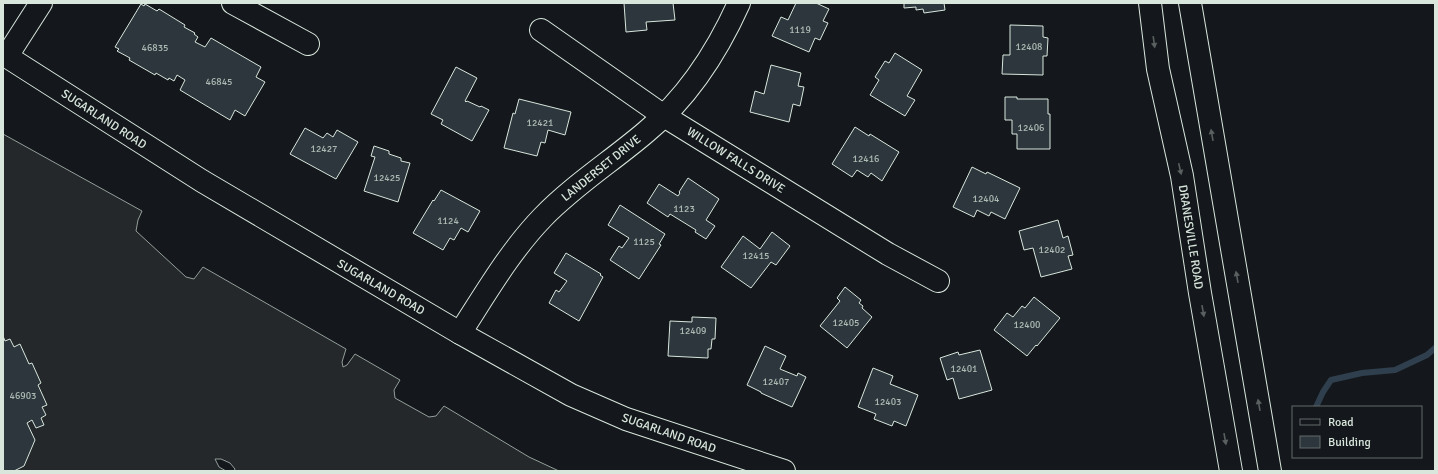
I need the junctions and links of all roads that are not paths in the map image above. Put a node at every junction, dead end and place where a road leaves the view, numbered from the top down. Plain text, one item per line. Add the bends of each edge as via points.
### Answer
1 (41, 3) edge
2 (233, 3) edge
3 (739, 3) edge
4 (1150, 3) edge
5 (1190, 3) edge
6 (541, 30) dead end
7 (308, 44) dead end
8 (5, 55) edge
9 (664, 116) junction
10 (938, 280) dead end
11 (460, 333) junction
12 (784, 471) edge
13 (1231, 471) edge
14 (1270, 471) edge

1 - 8 street
2 - 7 street
3 - 9 street, LANDERSET DRIVE via 706,64
4 -> 13 street, DRANESVILLE ROAD via 1158,69 1182,176
14 -> 5 street
6 - 9 street, WILLOW FALLS DRIVE
8 - 11 street, SUGARLAND ROAD via 202,181
9 - 10 street, WILLOW FALLS DRIVE via 888,254
9 - 11 street, LANDERSET DRIVE via 542,218 514,251
11 - 12 street, SUGARLAND ROAD via 571,395 626,420

